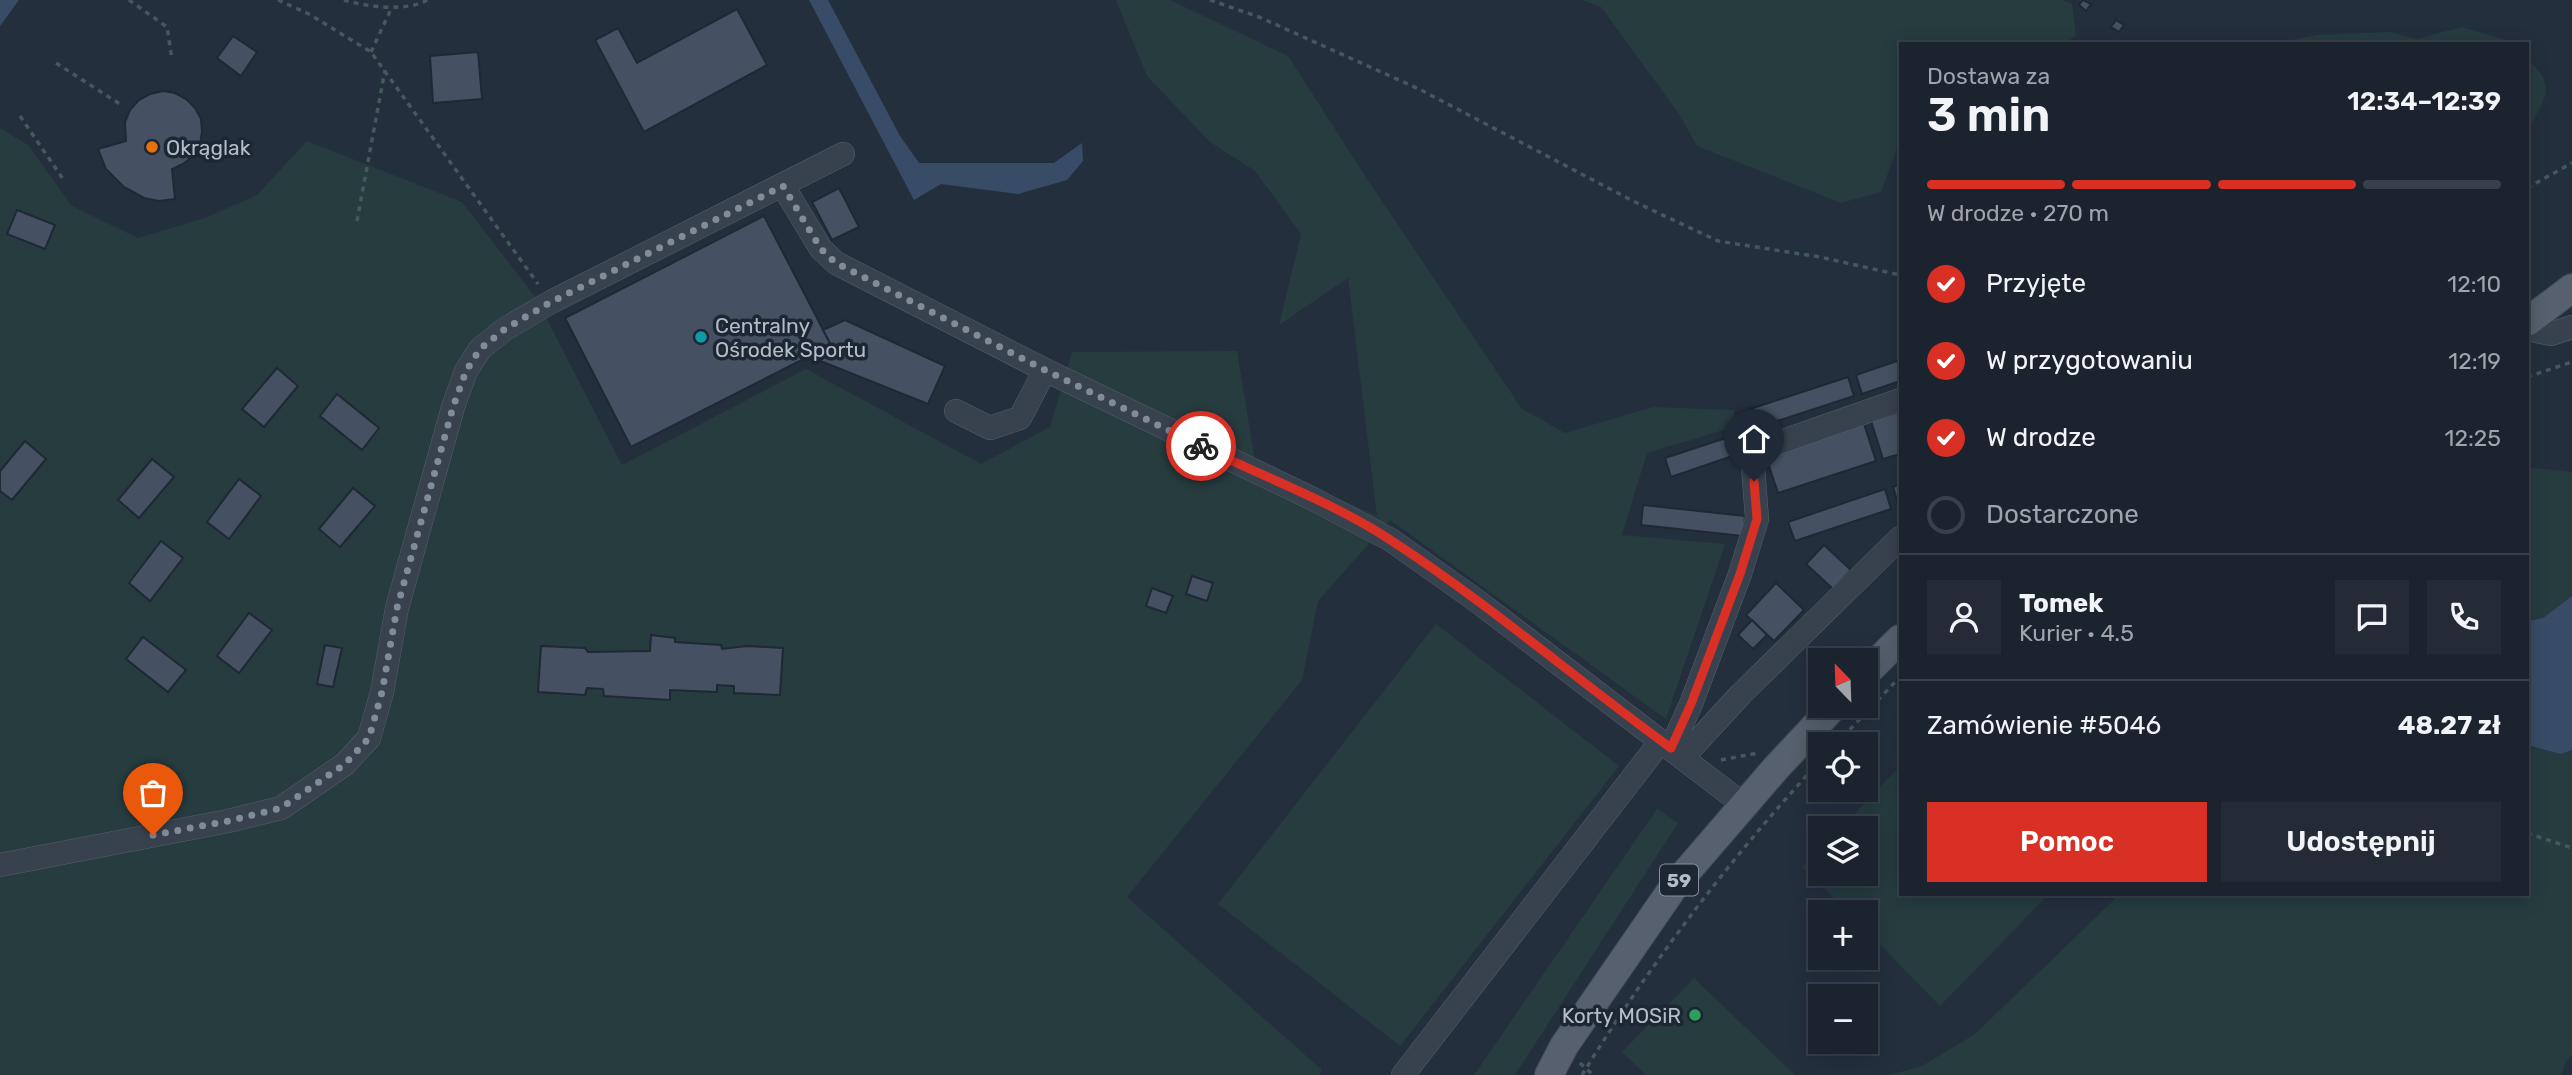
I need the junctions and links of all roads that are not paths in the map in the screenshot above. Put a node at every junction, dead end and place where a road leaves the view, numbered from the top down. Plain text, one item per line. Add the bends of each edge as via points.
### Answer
1 (843, 155) dead end
2 (783, 186) junction
3 (2572, 288) edge
4 (2529, 320) edge
5 (2572, 327) edge
6 (2529, 329) edge
7 (1045, 370) junction
8 (1899, 400) edge
9 (956, 411) dead end
10 (1899, 539) edge
11 (1899, 640) edge
12 (1878, 661) edge
13 (1823, 718) edge
14 (1672, 748) junction
15 (1744, 805) junction
16 (0, 865) edge
17 (1403, 1075) edge
18 (1549, 1075) edge

1 - 2 street
2 - 7 street via 821,249 836,263
2 - 16 street via 551,302 480,349 453,407 397,608 369,738 345,764 281,808
3 - 4 main road
5 - 6 street via 2551,334
7 - 9 street via 1020,418 990,428
7 - 14 street via 1391,540
8 - 14 street via 1760,449 1753,466 1757,519
10 - 14 street via 1741,694
11 - 12 main road
13 - 15 main road, 59
14 - 15 street
14 - 17 street
15 - 18 main road, 59 via 1675,885 1564,1046

